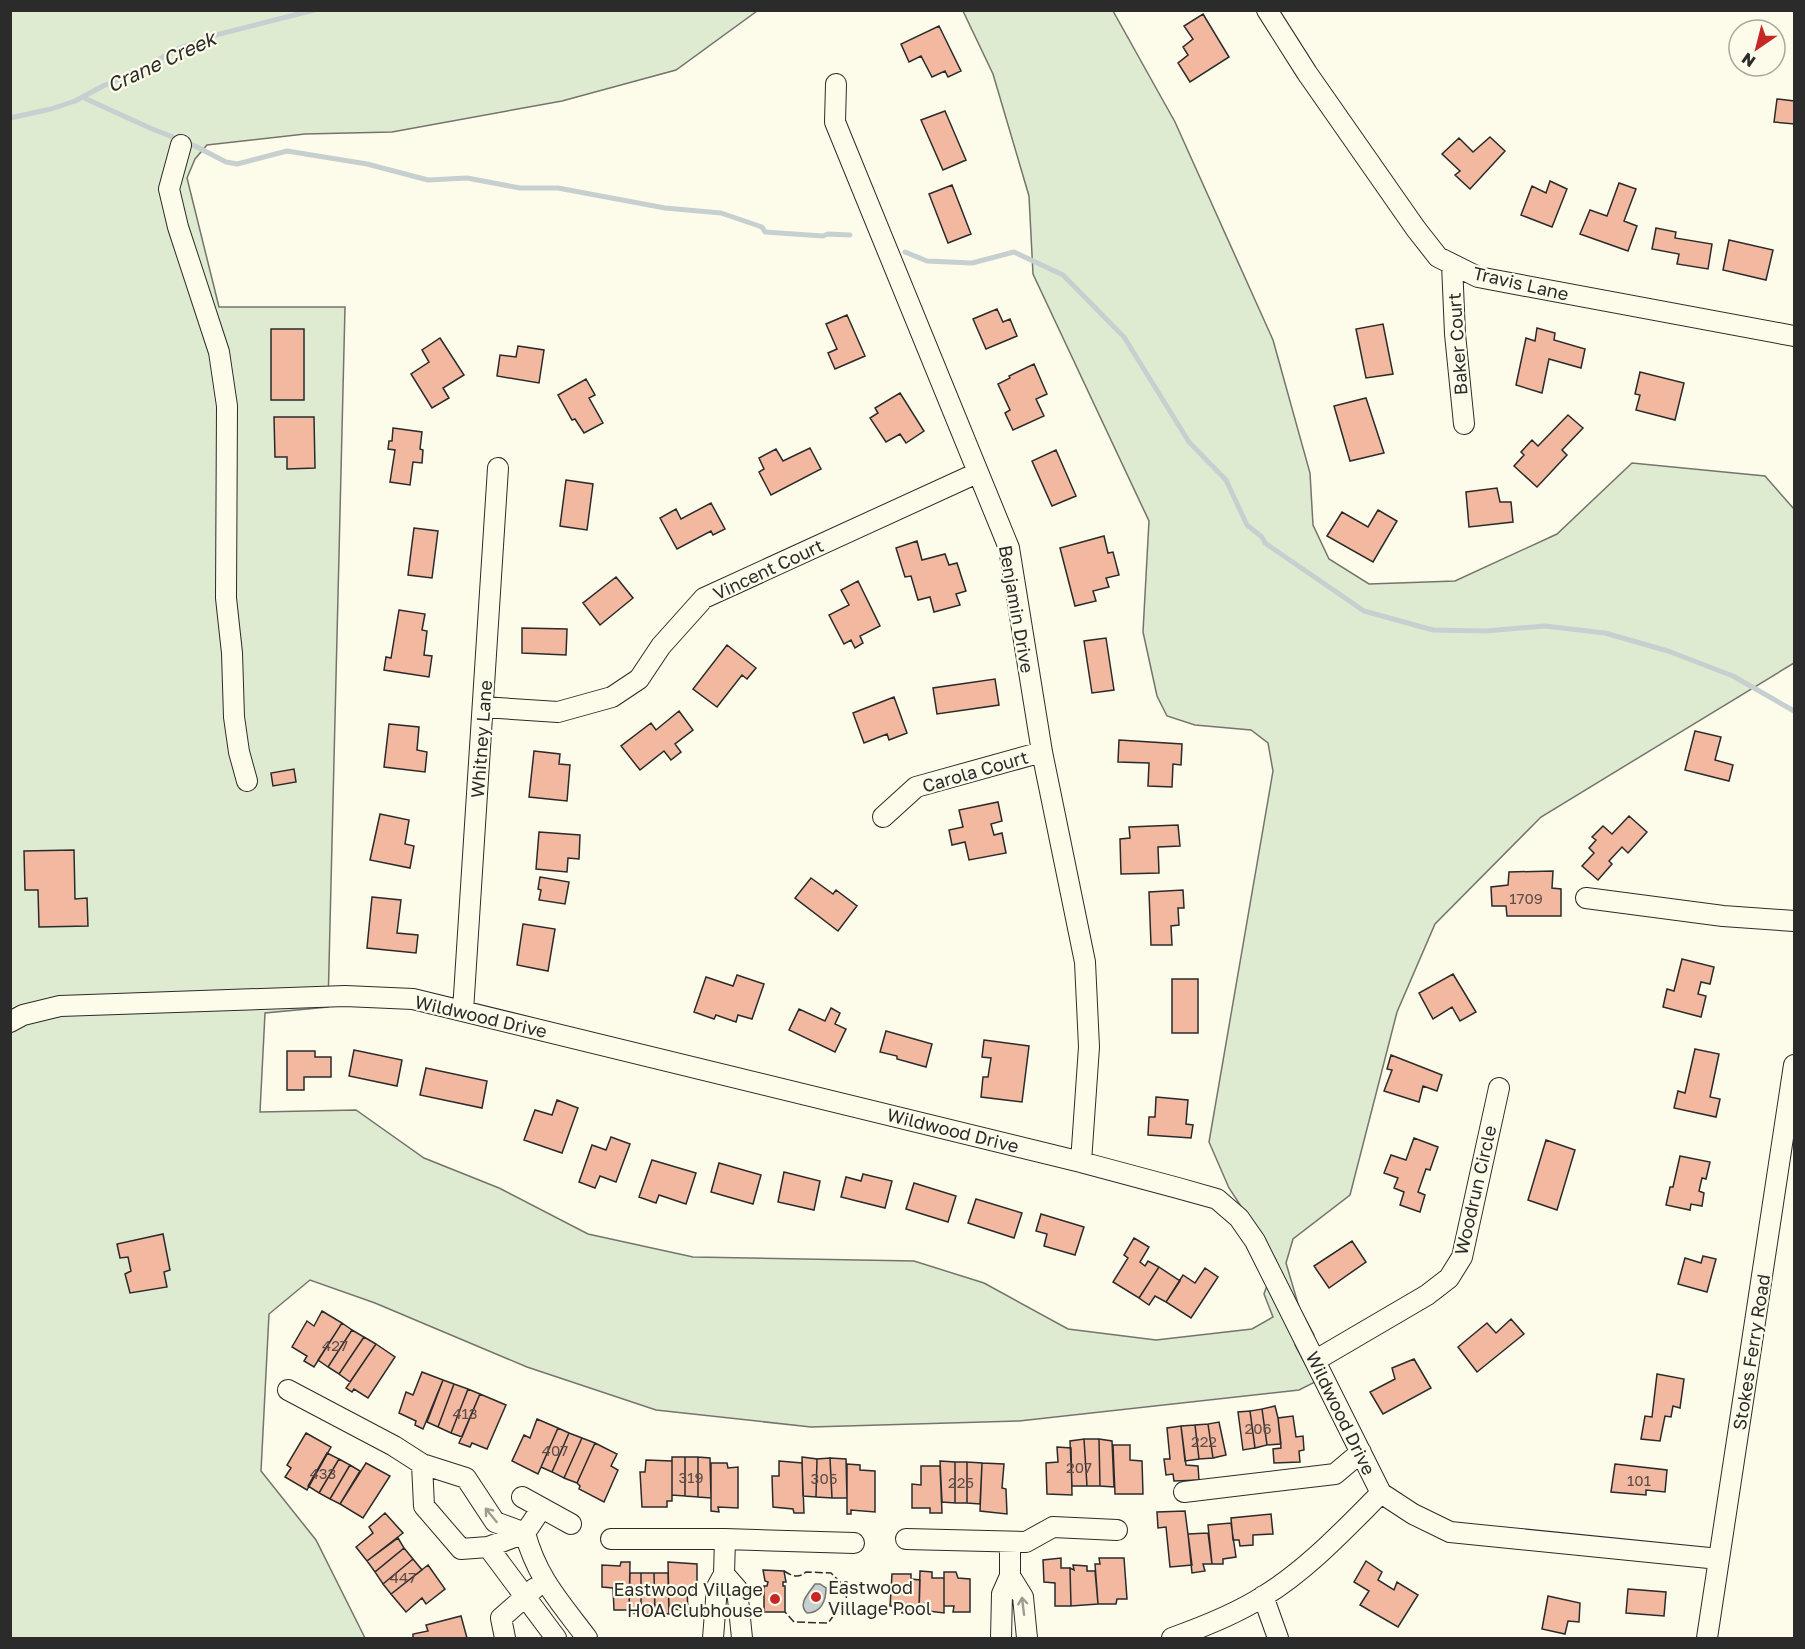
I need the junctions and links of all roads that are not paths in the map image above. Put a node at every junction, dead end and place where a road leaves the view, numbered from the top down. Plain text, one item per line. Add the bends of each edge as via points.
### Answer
1 (1267, 10) edge
2 (836, 84) dead end
3 (181, 146) dead end
4 (1452, 264) junction
5 (1794, 336) edge
6 (1464, 424) dead end
7 (498, 468) dead end
8 (977, 473) junction
9 (483, 707) junction
10 (1042, 752) junction
11 (247, 782) dead end
12 (883, 817) dead end
13 (1586, 898) dead end
14 (1794, 921) edge
15 (464, 1011) junction
16 (10, 1022) edge
17 (1794, 1065) edge
18 (1499, 1088) dead end
19 (1081, 1162) junction
20 (1316, 1360) junction
21 (288, 1389) dead end
22 (1361, 1452) junction
23 (422, 1464) junction
24 (1184, 1492) dead end
25 (1381, 1493) junction
26 (522, 1497) dead end
27 (542, 1509) junction
28 (571, 1524) dead end
29 (1117, 1530) dead end
30 (525, 1533) junction
31 (611, 1539) dead end
32 (725, 1539) junction
33 (906, 1539) dead end
34 (854, 1543) dead end
35 (1010, 1543) junction
36 (488, 1546) junction
37 (1719, 1559) junction
38 (724, 1574) junction
39 (1010, 1576) junction
40 (543, 1581) junction
41 (525, 1596) junction
42 (1263, 1596) junction
43 (505, 1638) edge
44 (556, 1638) edge
45 (587, 1638) edge
46 (713, 1638) edge
47 (742, 1638) edge
48 (1002, 1638) edge
49 (1027, 1638) edge
50 (1173, 1638) edge
51 (1278, 1638) edge
52 (1707, 1638) edge

1 - 4 street, Travis Lane via 1416,230 1438,257
2 - 8 street, Benjamin Drive via 835,122
3 - 11 street via 169,189 219,352 228,406 226,598 234,717
4 - 5 street, Travis Lane via 1479,277
4 - 6 street, Baker Court
7 - 9 street, Whitney Lane
8 - 9 street, Vincent Court via 704,598 661,646 639,679 612,697 558,712
8 - 10 street, Benjamin Drive via 1009,548
9 - 15 street, Whitney Lane
10 - 12 street, Carola Court via 916,786
10 - 19 street, Benjamin Drive via 1085,962 1089,1047
13 - 14 street
15 - 16 street, Wildwood Drive via 413,999 345,996 60,1006
15 - 19 street, Wildwood Drive
17 - 37 street, Stokes Ferry Road
18 - 20 street, Woodrun Circle via 1462,1257 1449,1278
19 - 20 street, Wildwood Drive via 1217,1199 1239,1218 1255,1241
20 - 22 street, Wildwood Drive
21 - 23 street
22 - 24 street via 1335,1474
22 - 25 street, Wildwood Drive
30 -> 23 street via 495,1522 466,1478
23 - 36 street via 424,1506 461,1549
25 - 37 street, Wildwood Drive via 1450,1532
25 - 42 street via 1294,1574
26 - 27 street
27 - 28 street
27 - 30 street
29 - 35 street via 1053,1527 1026,1542
30 - 36 street
30 - 40 street
31 - 32 street
32 - 34 street
32 - 38 street
33 - 35 street
35 - 39 street
36 - 41 street
37 - 52 street, Stokes Ferry Road
38 - 46 street via 717,1587
38 - 47 street via 737,1589
39 - 48 street via 1002,1594
49 -> 39 street via 1023,1597
40 - 41 street
40 - 45 street
41 - 43 street via 501,1618
41 - 44 street
42 - 50 street
42 - 51 street

